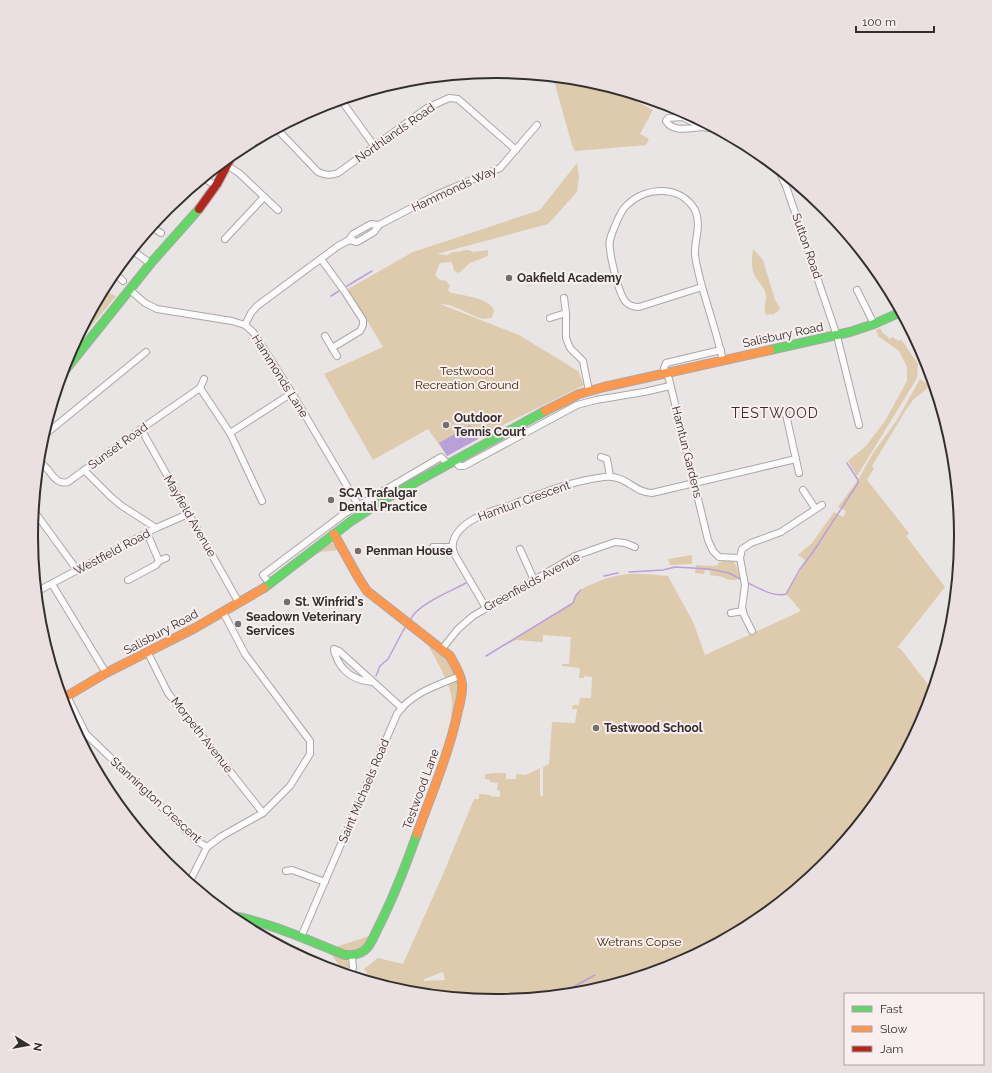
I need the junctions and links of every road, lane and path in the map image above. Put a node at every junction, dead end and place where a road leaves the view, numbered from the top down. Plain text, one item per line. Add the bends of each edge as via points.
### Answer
1 (344, 105) edge
2 (680, 117) edge
3 (537, 125) dead end
4 (702, 127) edge
5 (281, 133) edge
6 (375, 147) junction
7 (516, 150) junction
8 (228, 166) joint
9 (783, 180) edge
10 (208, 181) edge
11 (788, 183) edge
12 (217, 186) junction
13 (786, 186) junction
14 (264, 197) junction
15 (278, 210) dead end
16 (156, 230) edge
17 (160, 233) dead end
18 (225, 239) dead end
19 (137, 253) edge
20 (321, 258) junction
21 (151, 264) junction
22 (119, 277) edge
23 (123, 281) dead end
24 (702, 287) junction
25 (130, 290) junction
26 (857, 290) dead end
27 (564, 298) dead end
28 (566, 313) junction
29 (896, 314) edge
30 (550, 318) dead end
31 (874, 324) junction
32 (245, 326) junction
33 (325, 336) dead end
34 (837, 336) junction
35 (332, 348) junction
36 (721, 350) junction
37 (145, 355) dead end
38 (337, 356) dead end
39 (74, 360) edge
40 (723, 361) junction
41 (667, 373) junction
42 (204, 379) dead end
43 (670, 386) junction
44 (200, 388) junction
45 (589, 391) junction
46 (292, 394) junction
47 (785, 410) dead end
48 (859, 425) dead end
49 (141, 429) junction
50 (51, 430) edge
51 (230, 433) junction
52 (600, 457) dead end
53 (796, 458) junction
54 (451, 462) junction
55 (44, 464) edge
56 (84, 470) junction
57 (799, 473) dead end
58 (610, 476) junction
59 (694, 482) junction
60 (803, 490) dead end
61 (262, 501) dead end
62 (822, 504) dead end
63 (358, 505) junction
64 (815, 508) junction
65 (363, 513) junction
66 (188, 514) junction
67 (39, 517) edge
68 (156, 528) junction
69 (147, 533) junction
70 (334, 534) junction
71 (433, 547) dead end
72 (452, 547) junction
73 (635, 547) dead end
74 (520, 549) dead end
75 (166, 558) dead end
76 (740, 558) junction
77 (159, 561) junction
78 (78, 570) junction
79 (128, 580) dead end
80 (534, 580) junction
81 (52, 584) junction
82 (270, 584) junction
83 (41, 589) edge
84 (239, 603) junction
85 (486, 608) junction
86 (743, 611) junction
87 (223, 612) junction
88 (731, 613) dead end
89 (752, 632) dead end
90 (442, 650) junction
91 (148, 653) junction
92 (106, 673) junction
93 (460, 676) junction
94 (373, 682) junction
95 (67, 696) edge
96 (402, 708) junction
97 (74, 715) edge
98 (263, 813) junction
99 (207, 847) junction
100 (286, 871) dead end
101 (191, 878) edge
102 (325, 882) junction
103 (243, 918) edge
104 (302, 937) junction
105 (352, 956) junction
106 (352, 971) edge

1 - 6 street
2 - 4 street via 668,118 666,121 680,129
3 - 7 street, Hammonds Way
5 - 6 street, Northlands Road via 318,172 328,175 338,173
6 - 7 street, Northlands Road via 427,108 454,98
7 - 20 street, Hammonds Way via 496,171 436,195 378,225 371,224
8 - 12 main road
8 - 14 street via 240,173
9 - 13 street, Sutton Road
10 - 12 street
11 - 13 street
12 - 21 main road
13 - 34 street, Sutton Road
14 - 15 street
14 - 18 street
16 - 17 street
19 - 21 street
20 - 32 street, Hammonds Way via 257,306
20 - 35 street via 363,320 360,331
21 - 25 main road
22 - 23 street
24 - 24 street via 639,307 630,306 626,302 621,293 609,242 618,220 630,202 659,190 684,197 690,204 698,221 695,255
24 - 36 street
25 - 32 street, Hammonds Lane via 158,309 221,319
25 - 39 main road
26 - 31 street
27 - 28 street
28 - 30 street
28 - 45 street via 566,338 570,348 583,361
29 - 31 main road, Salisbury Road
31 - 34 main road, Salisbury Road
32 - 46 street, Hammonds Lane via 253,332
33 - 35 street
34 - 40 main road, Salisbury Road
34 - 48 street, Sutton Road
35 - 38 street
36 - 40 street
36 - 41 street via 666,363 664,368
37 - 50 street
40 - 41 main road, Salisbury Road
41 - 43 street, Hamtun Gardens
41 - 45 main road, Salisbury Road
42 - 44 street
43 - 54 street via 587,402 562,412 464,466
43 - 59 street, Hamtun Gardens
44 - 49 street, Sunset Road
44 - 51 street
45 - 54 main road, Salisbury Road via 555,405
46 - 51 street
46 - 63 street, Hammonds Lane
47 - 53 street
49 - 56 street, Sunset Road
49 - 66 street, Mayfield Avenue
51 - 61 street
52 - 58 street via 610,457
53 - 57 street
53 - 59 street
54 - 63 street via 441,457
54 - 65 main road, Salisbury Road
55 - 56 street, Sunset Road via 58,482 63,483
56 - 68 street via 116,502
58 - 59 street via 620,478 649,493
58 - 72 street, Hamtun Crescent via 565,485 480,516 460,531
59 - 76 street, Hamtun Gardens via 706,530 717,556
60 - 64 street
62 - 64 street
63 - 65 street, Hammonds Lane
63 - 82 street via 264,575
64 - 76 street via 782,532 747,545 742,550
65 - 70 main road, Salisbury Road
66 - 68 street, Westfield Road
66 - 84 street, Mayfield Avenue
67 - 78 street
68 - 69 street, Westfield Road
69 - 77 street
69 - 78 street, Westfield Road
70 - 82 main road, Salisbury Road
70 - 90 main road, Testwood Lane via 367,591
71 - 72 street
72 - 85 street
73 - 80 street, Greenfields Avenue via 621,542 608,544 572,558
74 - 80 street
75 - 77 street
76 - 86 street via 745,585
77 - 79 street via 156,566
78 - 81 street, Westfield Road
80 - 85 street, Greenfields Avenue
81 - 83 street, Westfield Road
81 - 92 street
82 - 84 main road, Salisbury Road
84 - 87 main road, Salisbury Road
85 - 90 street, Greenfields Avenue via 462,625
86 - 88 street
86 - 89 street
87 - 91 main road, Salisbury Road
87 - 98 street, Stannington Crescent via 245,654 310,741 310,754 290,786
90 - 93 main road, Testwood Lane via 455,662
91 - 92 main road, Salisbury Road
91 - 98 street, Morpeth Avenue via 168,693
92 - 95 main road, Salisbury Road
93 - 96 street, Saint Michaels Road via 420,693
93 - 105 main road, Testwood Lane via 461,696 450,743 404,869 384,918 370,943 361,953
94 - 94 street via 363,681 341,667 334,648
94 - 96 street
96 - 102 street, Saint Michaels Road via 391,727
97 - 99 street, Stannington Crescent via 86,734
98 - 99 street, Stannington Crescent
99 - 101 street
100 - 102 street via 292,870
102 - 104 street, Saint Michaels Road
103 - 104 main road
104 - 105 main road
105 - 106 street

